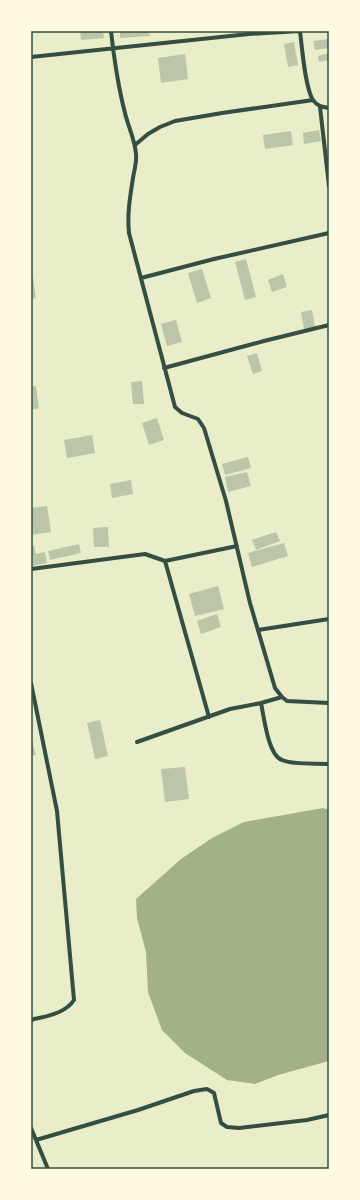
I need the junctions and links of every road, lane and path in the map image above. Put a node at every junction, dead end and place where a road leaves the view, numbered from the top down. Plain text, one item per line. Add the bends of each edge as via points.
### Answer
1 (111, 31) edge
2 (300, 31) edge
3 (249, 33) edge
4 (113, 48) junction
5 (31, 57) edge
6 (313, 100) junction
7 (320, 107) junction
8 (329, 108) edge
9 (135, 145) junction
10 (329, 186) edge
11 (329, 233) edge
12 (141, 278) junction
13 (329, 326) edge
14 (164, 368) junction
15 (237, 546) junction
16 (165, 561) junction
17 (31, 569) edge
18 (329, 618) edge
19 (258, 630) junction
20 (31, 683) edge
21 (282, 697) junction
22 (261, 703) junction
23 (329, 703) edge
24 (210, 717) junction
25 (137, 742) dead end
26 (329, 764) edge
27 (31, 1020) edge
28 (329, 1115) edge
29 (31, 1128) edge
30 (36, 1140) junction
31 (48, 1169) edge

1 - 4 street
2 - 3 street
2 - 6 street via 308,88
3 - 4 street
4 - 5 street
4 - 9 street via 123,106
6 - 7 street
6 - 9 street via 175,122 160,127
7 - 8 street
7 - 10 street
9 - 12 street via 136,156 128,219 129,233
11 - 12 street
12 - 14 street
13 - 14 street
14 - 15 street via 175,407 182,413 198,419 204,428
15 - 16 street
15 - 19 street
16 - 17 street via 145,554
16 - 24 street
18 - 19 street
19 - 21 street via 272,681
20 - 27 street via 56,811 74,1000 70,1007 60,1012
21 - 22 street
21 - 23 street via 287,701
22 - 24 street via 230,709
22 - 26 street via 270,744 275,754 282,760
24 - 25 street
28 - 30 street via 239,1128 227,1127 221,1122 214,1093 207,1088
29 - 30 street
30 - 31 street

